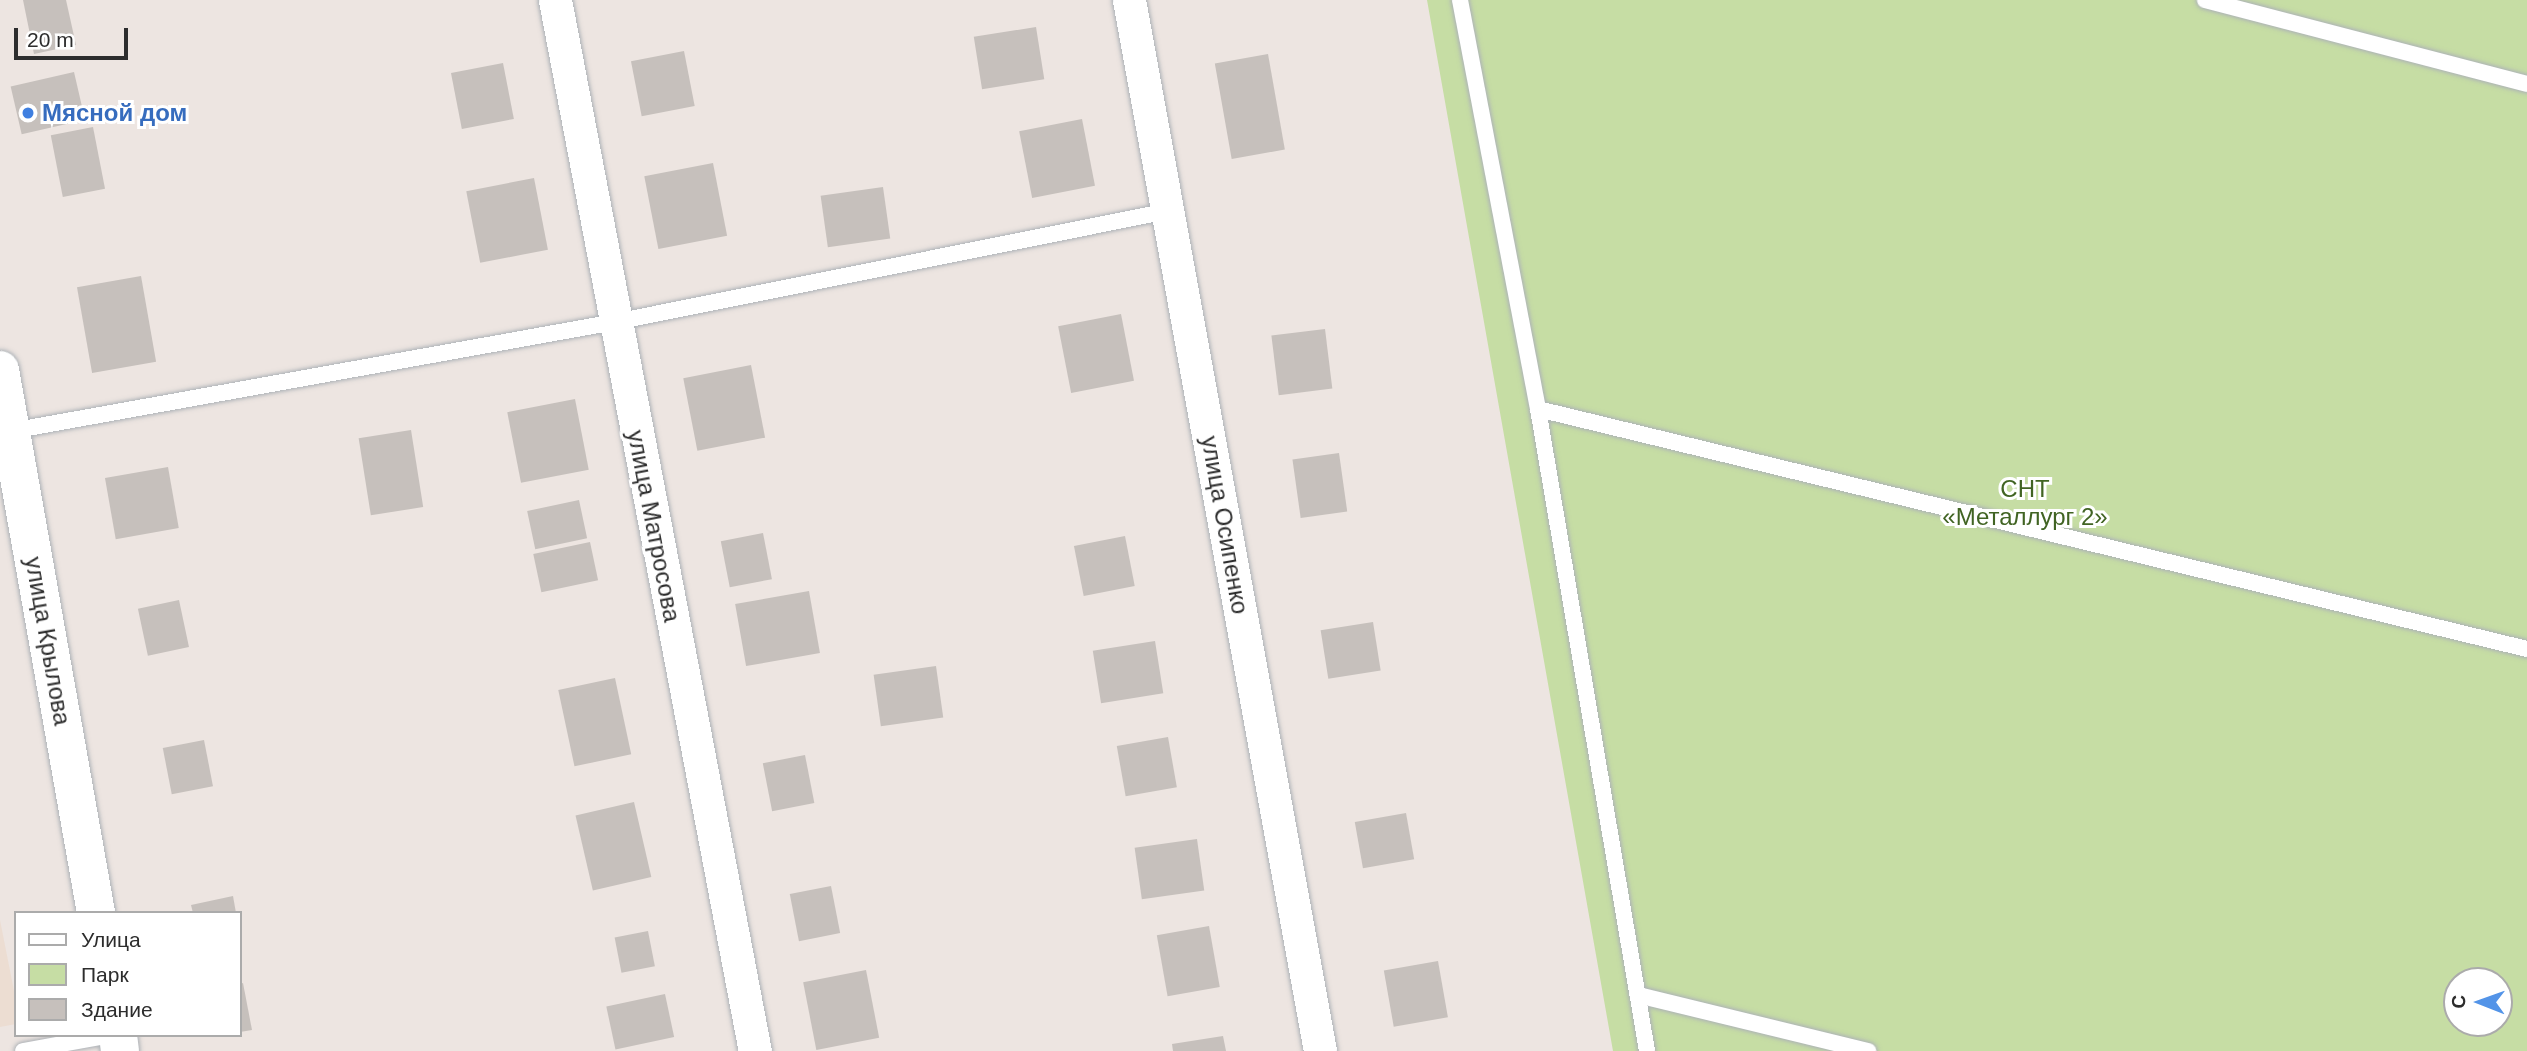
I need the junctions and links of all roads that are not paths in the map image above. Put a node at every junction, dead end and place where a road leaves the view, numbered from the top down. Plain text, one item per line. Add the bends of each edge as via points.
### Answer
1 (555, 0) edge
2 (1129, 0) edge
3 (1460, 0) edge
4 (2205, 0) edge
5 (2527, 84) edge
6 (1168, 211) junction
7 (615, 323) junction
8 (0, 370) edge
9 (1538, 408) junction
10 (11, 431) junction
11 (9, 475) edge
12 (2527, 649) edge
13 (96, 911) edge
14 (1639, 995) junction
15 (100, 1037) edge
16 (23, 1051) edge
17 (755, 1051) edge
18 (1320, 1051) edge
19 (1647, 1051) edge
20 (1868, 1051) edge

1 - 7 street, улица Матросова
2 - 6 street, улица Осипенко
3 - 9 lane
4 - 5 lane
6 - 7 lane
6 - 18 street, улица Осипенко
7 - 10 lane
7 - 17 street, улица Матросова
8 - 10 main road, улица Крылова
9 - 12 lane
9 - 14 lane
10 - 11 main road, улица Крылова
11 - 13 main road, улица Крылова
14 - 19 lane
14 - 20 lane
15 - 16 lane

